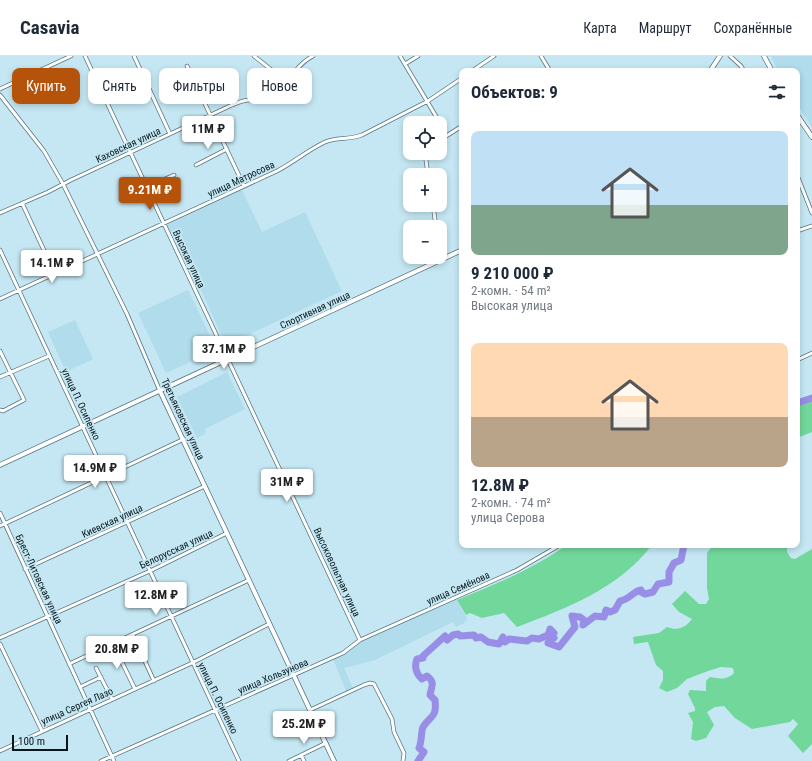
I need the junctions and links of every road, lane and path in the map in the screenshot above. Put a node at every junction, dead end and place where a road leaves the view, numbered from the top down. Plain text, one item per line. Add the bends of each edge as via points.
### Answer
1 (71, 56) edge
2 (85, 56) edge
3 (134, 56) edge
4 (254, 56) edge
5 (313, 56) edge
6 (400, 56) edge
7 (418, 56) edge
8 (494, 56) edge
9 (541, 56) edge
10 (720, 56) edge
11 (730, 56) edge
12 (764, 56) edge
13 (65, 57) edge
14 (406, 64) junction
15 (187, 66) dead end
16 (269, 68) edge
17 (296, 68) edge
18 (476, 68) edge
19 (548, 68) edge
20 (712, 68) edge
21 (742, 68) edge
22 (770, 68) edge
23 (459, 80) edge
24 (0, 89) edge
25 (0, 95) edge
26 (247, 101) edge
27 (428, 101) junction
28 (211, 115) junction
29 (436, 116) edge
30 (800, 119) edge
31 (459, 128) edge
32 (170, 134) junction
33 (447, 135) edge
34 (812, 137) edge
35 (227, 149) junction
36 (130, 152) junction
37 (196, 165) dead end
38 (174, 174) dead end
39 (800, 183) edge
40 (63, 184) junction
41 (244, 186) junction
42 (147, 187) junction
43 (22, 203) junction
44 (0, 213) edge
45 (812, 213) edge
46 (164, 223) junction
47 (812, 226) edge
48 (800, 231) edge
49 (0, 250) edge
50 (459, 251) edge
51 (97, 254) junction
52 (1, 255) edge
53 (447, 256) edge
54 (429, 264) edge
55 (55, 274) junction
56 (20, 290) junction
57 (0, 299) edge
58 (0, 351) edge
59 (812, 353) edge
60 (49, 356) junction
61 (800, 359) edge
62 (227, 360) junction
63 (10, 373) junction
64 (0, 377) edge
65 (160, 391) junction
66 (0, 410) edge
67 (82, 426) junction
68 (184, 439) junction
69 (0, 465) edge
70 (106, 476) junction
71 (205, 486) junction
72 (0, 513) edge
73 (128, 523) junction
74 (5, 524) junction
75 (0, 526) edge
76 (227, 533) junction
77 (555, 548) edge
78 (25, 569) junction
79 (150, 571) junction
80 (249, 580) junction
81 (47, 616) junction
82 (172, 617) junction
83 (269, 624) junction
84 (133, 635) junction
85 (0, 638) edge
86 (360, 640) junction
87 (0, 644) edge
88 (114, 644) junction
89 (192, 663) junction
90 (69, 664) junction
91 (96, 668) dead end
92 (294, 676) junction
93 (101, 677) junction
94 (154, 680) junction
95 (80, 687) junction
96 (135, 689) junction
97 (112, 699) junction
98 (90, 709) junction
99 (214, 710) junction
100 (310, 710) junction
101 (42, 731) junction
102 (326, 743) junction
103 (0, 751) edge
104 (301, 755) junction
105 (112, 756) junction
106 (101, 761) edge
107 (114, 761) edge
108 (239, 761) edge
109 (289, 761) edge
110 (304, 761) edge
111 (334, 761) edge
112 (403, 761) edge

1 - 13 street
2 - 36 street, Высокая улица
3 - 32 street
4 - 16 street
5 - 17 street, Каховская улица
6 - 14 street
7 - 14 street
8 - 18 street
9 - 19 street
10 - 20 street
11 - 21 street
12 - 22 street
13 - 24 street
14 - 27 street
15 - 28 street
23 - 27 street, улица Матросова
25 - 40 street, Третьяковская улица via 44,151
26 - 28 street, Каховская улица
27 - 29 street
27 - 41 street, улица Матросова via 362,135 327,142 302,154 286,167
28 - 32 street, Каховская улица
28 - 35 street
30 - 34 street
31 - 33 street
32 - 36 street, Каховская улица
35 - 37 street
35 - 41 street
36 - 40 street, Каховская улица
36 - 42 street, Высокая улица
38 - 42 street
39 - 45 street
40 - 43 street, Каховская улица
40 - 51 street, Третьяковская улица
41 - 46 street, улица Матросова
42 - 46 street, Высокая улица
43 - 44 street, Каховская улица
43 - 55 street
46 - 51 street, улица Матросова
46 - 62 street, Высокая улица
47 - 48 street
49 - 52 street, улица П. Осипенко
50 - 53 street, Спортивная улица
51 - 55 street, улица Матросова
51 - 65 street, Третьяковская улица via 127,314
52 - 56 street, улица П. Осипенко
54 - 62 street, Спортивная улица
55 - 56 street, улица Матросова
56 - 57 street, улица Матросова
56 - 60 street, улица П. Осипенко
58 - 63 street
59 - 61 street
60 - 63 street
60 - 67 street, улица П. Осипенко
62 - 65 street, Спортивная улица
62 - 86 street, Высоковольтная улица
63 - 64 street
63 - 66 street via 24,400 3,411
65 - 67 street, Спортивная улица
65 - 68 street, Третьяковская улица
67 - 69 street, Спортивная улица
67 - 70 street, улица П. Осипенко
68 - 70 street
68 - 71 street, Третьяковская улица
70 - 73 street, улица П. Осипенко
70 - 74 street
71 - 73 street, Киевская улица
71 - 76 street, Третьяковская улица
72 - 74 street, Брест-Литовская улица
73 - 78 street, Киевская улица
73 - 79 street, улица П. Осипенко
74 - 75 street
74 - 78 street, Брест-Литовская улица
76 - 79 street, Белорусская улица
76 - 80 street, Третьяковская улица
77 - 86 street, улица Семёнова via 517,570
78 - 81 street, Брест-Литовская улица
79 - 81 street, Белорусская улица
79 - 82 street, улица П. Осипенко
80 - 82 street
80 - 83 street, Третьяковская улица
81 - 85 street, Белорусская улица
81 - 90 street, Брест-Литовская улица
82 - 84 street
82 - 89 street, улица П. Осипенко
83 - 89 street, улица Сергея Лазо
83 - 92 street, Третьяковская улица
84 - 88 street
84 - 94 street
86 - 92 street, улица Хользунова via 343,654
87 - 101 street
88 - 90 street
88 - 96 street
89 - 94 street, улица Сергея Лазо
89 - 99 street, улица П. Осипенко
90 - 95 street, Брест-Литовская улица
91 - 93 street
92 - 99 street, улица Хользунова
92 - 100 street, Третьяковская улица
93 - 95 street
93 - 97 street
94 - 96 street, улица Сергея Лазо
95 - 98 street, Брест-Литовская улица
96 - 97 street, улица Сергея Лазо
97 - 98 street, улица Сергея Лазо
98 - 101 street, улица Сергея Лазо
98 - 105 street, Брест-Литовская улица
99 - 105 street, улица Хользунова
99 - 108 street, улица П. Осипенко
100 - 102 street, Третьяковская улица
100 - 112 street via 364,685 374,684 392,719 394,732 404,753
101 - 103 street, улица Сергея Лазо
102 - 104 street
102 - 111 street, Третьяковская улица
104 - 109 street
104 - 110 street
105 - 106 street, улица Хользунова
105 - 107 street, Брест-Литовская улица

